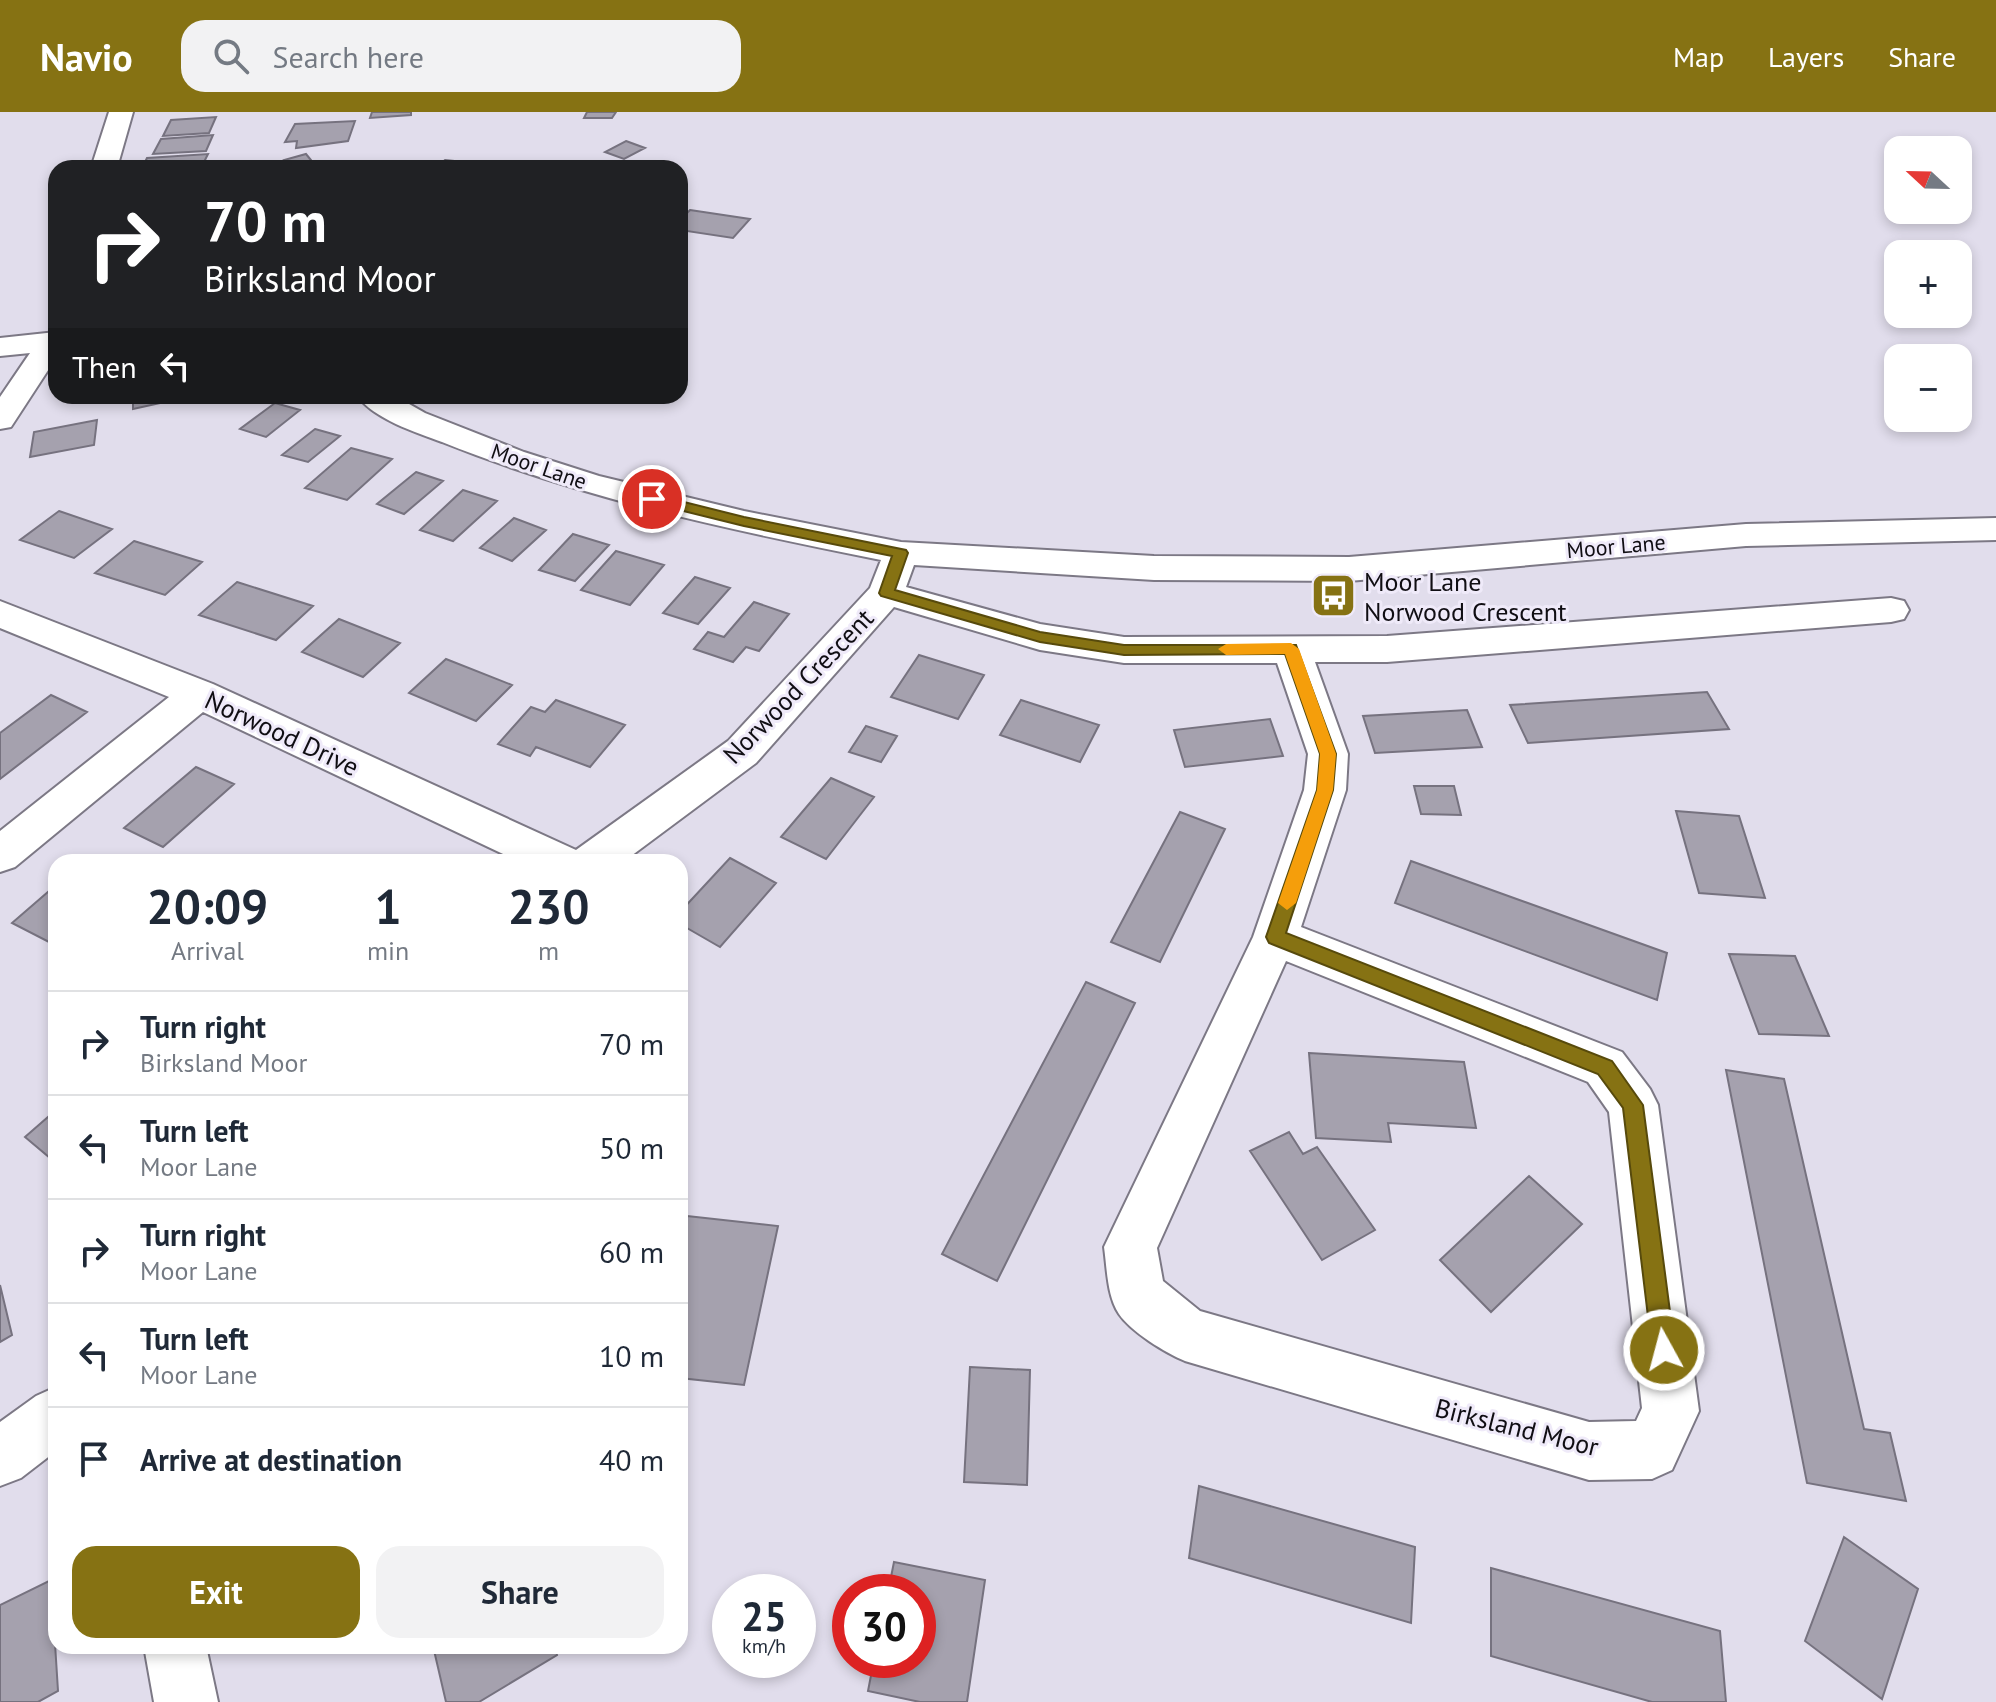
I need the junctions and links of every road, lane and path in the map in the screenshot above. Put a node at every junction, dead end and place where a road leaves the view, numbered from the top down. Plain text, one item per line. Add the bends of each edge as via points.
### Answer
1 (121, 112) edge
2 (106, 160) edge
3 (48, 343) edge
4 (0, 347) edge
5 (48, 351) edge
6 (387, 404) edge
7 (0, 420) edge
8 (1996, 529) edge
9 (901, 553) junction
10 (886, 593) junction
11 (1891, 610) dead end
12 (0, 614) edge
13 (1291, 649) junction
14 (199, 694) junction
15 (544, 854) edge
16 (602, 854) edge
17 (0, 855) edge
18 (1275, 937) junction
19 (48, 1422) edge
20 (0, 1457) edge
21 (177, 1654) edge
22 (186, 1702) edge

1 - 2 street
3 - 4 street
5 - 7 street
6 - 9 street, Moor Lane via 513,459 590,484
8 - 9 street, Moor Lane via 1746,535 1349,569 1154,568
9 - 10 street
10 - 13 street via 1040,637 1124,650
10 - 16 street, Norwood Crescent via 742,752
11 - 13 street via 1387,649
12 - 14 street, Norwood Drive
13 - 18 street, Birksland Moor via 1328,754 1325,790
14 - 15 street, Norwood Drive
14 - 17 street
18 - 18 street, Birksland Moor via 1605,1067 1633,1105 1671,1411 1652,1450 1589,1451 1185,1334 1139,1296 1130,1247
19 - 20 street
21 - 22 street

